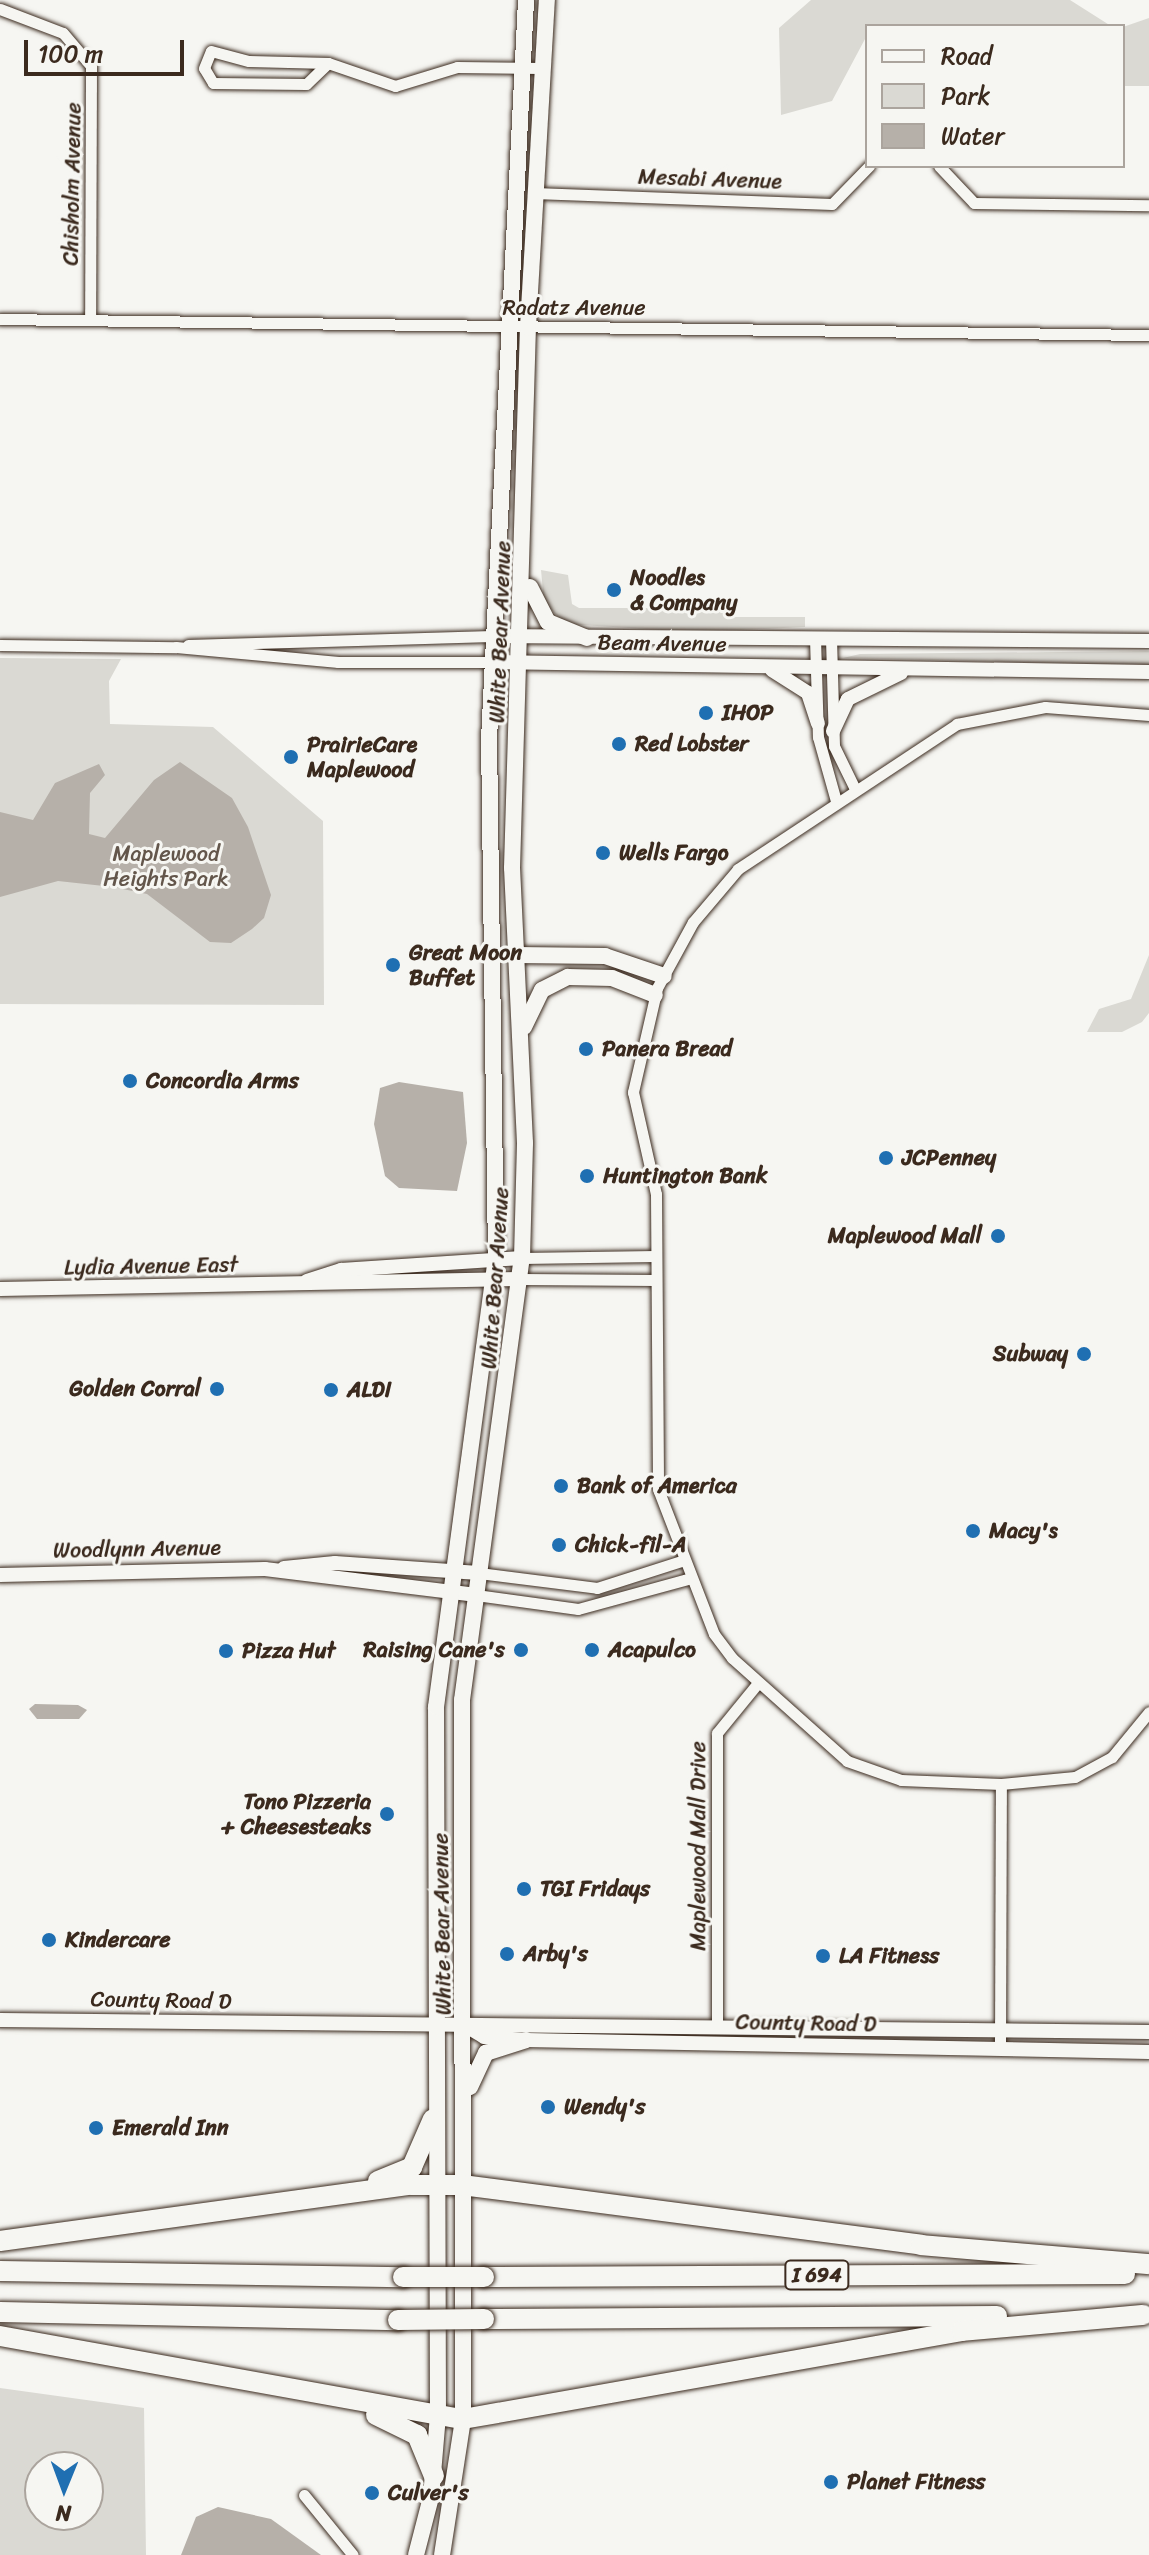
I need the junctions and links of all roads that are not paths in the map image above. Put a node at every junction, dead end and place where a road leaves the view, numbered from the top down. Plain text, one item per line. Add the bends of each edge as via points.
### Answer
1 (526, 0) edge
2 (547, 0) edge
3 (0, 9) edge
4 (328, 63) junction
5 (519, 67) junction
6 (540, 68) junction
7 (867, 168) edge
8 (941, 168) edge
9 (534, 193) junction
10 (1149, 205) edge
11 (0, 319) edge
12 (90, 320) junction
13 (528, 327) junction
14 (507, 328) junction
15 (1149, 335) edge
16 (526, 562) junction
17 (492, 636) junction
18 (522, 636) junction
19 (587, 638) junction
20 (815, 638) junction
21 (831, 638) junction
22 (1149, 641) edge
23 (0, 645) edge
24 (176, 647) junction
25 (491, 662) junction
26 (521, 663) junction
27 (764, 667) junction
28 (826, 667) junction
29 (915, 670) junction
30 (1149, 672) edge
31 (1149, 715) edge
32 (818, 723) junction
33 (833, 731) junction
34 (855, 789) junction
35 (836, 801) junction
36 (516, 955) junction
37 (664, 976) junction
38 (655, 995) junction
39 (521, 1048) junction
40 (655, 1256) junction
41 (496, 1258) junction
42 (522, 1258) junction
43 (495, 1279) junction
44 (521, 1279) junction
45 (655, 1280) junction
46 (303, 1282) junction
47 (0, 1289) edge
48 (684, 1560) junction
49 (454, 1569) junction
50 (275, 1570) junction
51 (479, 1573) junction
52 (0, 1575) edge
53 (691, 1578) junction
54 (450, 1591) junction
55 (476, 1595) junction
56 (757, 1684) junction
57 (1149, 1712) edge
58 (1001, 1784) junction
59 (0, 2020) edge
60 (717, 2023) junction
61 (435, 2026) junction
62 (466, 2026) junction
63 (998, 2029) junction
64 (1149, 2032) edge
65 (526, 2040) junction
66 (1000, 2048) junction
67 (1149, 2052) edge
68 (465, 2099) junction
69 (433, 2119) junction
70 (432, 2184) junction
71 (462, 2185) junction
72 (317, 2197) junction
73 (0, 2241) edge
74 (1149, 2264) edge
75 (0, 2271) edge
76 (1149, 2274) edge
77 (0, 2312) edge
78 (1146, 2315) edge
79 (0, 2336) edge
80 (166, 2366) junction
81 (438, 2415) junction
82 (463, 2419) junction
83 (434, 2476) junction
84 (304, 2495) dead end
85 (353, 2555) edge
86 (416, 2555) edge
87 (442, 2555) edge

1 - 5 main road, White Bear Avenue
2 - 6 main road, White Bear Avenue
3 - 12 street, Chisholm Avenue via 63,33 91,66
4 - 4 street via 249,61 211,51 204,68 213,83 306,84
4 - 5 street via 395,86 457,67
5 - 6 street
5 - 14 main road, White Bear Avenue
6 - 9 main road, White Bear Avenue
7 - 9 street, Mesabi Avenue via 832,204
8 - 10 street via 974,203
9 - 13 main road, White Bear Avenue
11 - 12 street, Radatz Avenue
12 - 14 street, Radatz Avenue
13 - 14 street, Radatz Avenue
13 - 15 street, Radatz Avenue
13 - 16 main road, White Bear Avenue
14 - 17 main road, White Bear Avenue
16 - 18 main road, White Bear Avenue
16 - 19 main road via 542,616
17 - 18 street, Beam Avenue
17 - 24 street, Beam Avenue via 275,638
17 - 25 main road, White Bear Avenue
18 - 19 street, Beam Avenue
18 - 26 main road, White Bear Avenue
19 - 20 street, Beam Avenue
20 - 21 street, Beam Avenue
20 - 28 street
21 - 22 street, Beam Avenue
21 - 28 street
23 - 24 street, Beam Avenue
24 - 25 street, Beam Avenue via 338,662
25 - 26 street, Beam Avenue
25 - 41 main road, White Bear Avenue
26 - 27 street, Beam Avenue
26 - 36 main road, White Bear Avenue
27 - 28 street, Beam Avenue
27 - 32 street via 800,684
28 - 29 street, Beam Avenue
28 - 32 street
28 - 33 street
29 - 30 street, Beam Avenue
29 - 33 street via 868,684 848,699
31 - 34 street via 1045,707 978,717
32 - 35 street via 823,767
33 - 34 street
34 - 35 street
35 - 37 street via 732,875 693,922
36 - 37 main road via 605,956
36 - 39 main road, White Bear Avenue
37 - 38 street
38 - 39 main road via 597,976 553,982 527,1011
38 - 40 street via 633,1092 656,1194
39 - 42 main road, White Bear Avenue
40 - 42 street
40 - 45 street
41 - 42 street, Lydia Avenue East
41 - 43 main road, White Bear Avenue
41 - 46 street, Lydia Avenue East via 341,1270
42 - 44 main road, White Bear Avenue
43 - 44 street, Lydia Avenue East
43 - 46 street, Lydia Avenue East
43 - 49 main road, White Bear Avenue
44 - 45 street
44 - 51 main road, White Bear Avenue
45 - 48 street via 652,1456
46 - 47 street, Lydia Avenue East
48 - 51 street via 597,1588
48 - 53 street
49 - 50 street, Woodlynn Avenue via 320,1562
49 - 51 street, Woodlynn Avenue
49 - 54 main road, White Bear Avenue
50 - 52 street, Woodlynn Avenue
50 - 54 street, Woodlynn Avenue
51 - 55 main road, White Bear Avenue
53 - 55 street via 578,1609
53 - 56 street via 714,1634
54 - 55 street, Woodlynn Avenue
54 - 61 main road, White Bear Avenue via 435,1745
55 - 62 main road, White Bear Avenue via 461,1735
56 - 58 street via 868,1772
56 - 60 street, Maplewood Mall Drive via 717,1733
57 - 58 street via 1133,1737 1095,1768 1055,1782
58 - 63 street
59 - 61 street, County Road D
60 - 62 street, County Road D via 485,2019
60 - 63 street, County Road D
61 - 62 street, County Road D
61 - 69 main road, White Bear Avenue
62 - 65 street, County Road D via 484,2037
62 - 68 main road, White Bear Avenue
63 - 64 street, County Road D
63 - 66 street
65 - 66 street, County Road D
65 - 68 main road via 486,2053
66 - 67 street, County Road D
68 - 71 main road, White Bear Avenue
69 - 70 main road, White Bear Avenue
69 - 72 highway via 412,2167
70 - 71 highway
70 - 72 highway
70 - 81 main road, White Bear Avenue
71 - 74 highway via 921,2245
71 - 82 main road, White Bear Avenue
72 - 73 highway
75 - 76 highway, I 694, bridge via 403,2277
77 - 78 highway, I 694, bridge via 398,2320
78 - 82 highway via 962,2331
79 - 80 highway
80 - 81 highway
80 - 83 highway via 393,2418 423,2442
81 - 82 highway
81 - 83 main road, White Bear Avenue
82 - 87 main road, White Bear Avenue
83 - 86 main road, White Bear Avenue
84 - 85 street

